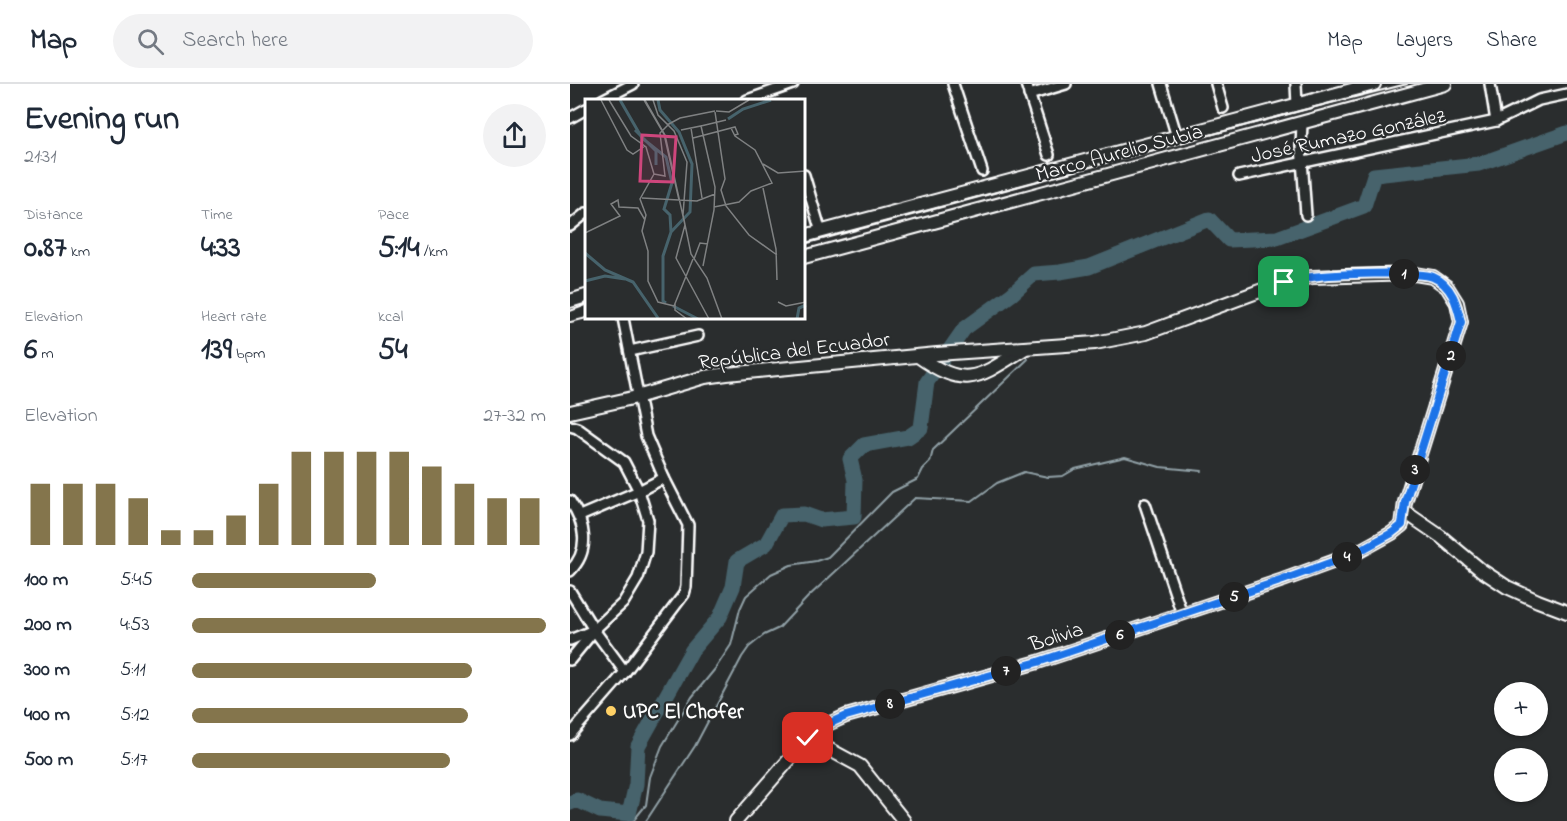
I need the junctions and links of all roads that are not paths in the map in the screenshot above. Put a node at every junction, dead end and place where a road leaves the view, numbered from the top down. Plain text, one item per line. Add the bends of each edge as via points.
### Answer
1 (633, 84) edge
2 (793, 84) edge
3 (953, 84) edge
4 (1026, 84) edge
5 (1066, 84) edge
6 (1161, 84) edge
7 (1215, 84) edge
8 (1296, 84) edge
9 (1374, 84) edge
10 (1445, 84) edge
11 (1490, 84) edge
12 (778, 90) junction
13 (1567, 94) edge
14 (1029, 95) junction
15 (604, 99) edge
16 (750, 99) edge
17 (781, 99) edge
18 (1297, 105) junction
19 (1223, 108) dead end
20 (585, 110) edge
21 (570, 118) edge
22 (1496, 121) junction
23 (1302, 123) junction
24 (1177, 137) junction
25 (1048, 155) dead end
26 (1302, 163) junction
27 (982, 171) dead end
28 (1239, 176) dead end
29 (806, 181) edge
30 (585, 214) edge
31 (1306, 215) dead end
32 (570, 226) edge
33 (822, 232) junction
34 (806, 236) edge
35 (806, 256) edge
36 (585, 296) edge
37 (570, 301) edge
38 (585, 311) edge
39 (570, 315) edge
40 (623, 320) edge
41 (698, 336) dead end
42 (1026, 348) junction
43 (630, 351) junction
44 (918, 356) junction
45 (637, 397) junction
46 (570, 412) edge
47 (570, 426) edge
48 (664, 478) junction
49 (639, 491) junction
50 (570, 501) edge
51 (1145, 504) dead end
52 (1405, 512) junction
53 (580, 516) junction
54 (570, 571) edge
55 (570, 591) edge
56 (1567, 612) edge
57 (1182, 614) junction
58 (594, 630) junction
59 (570, 640) edge
60 (570, 660) edge
61 (625, 672) junction
62 (570, 735) edge
63 (808, 738) junction
64 (736, 821) edge
65 (904, 821) edge

1 - 15 street
2 - 12 street
3 - 27 street
4 - 14 street
5 - 14 street
6 - 24 street
7 - 19 street
8 - 18 street
9 - 18 street, Marco Aurelio Subia
10 - 23 street, Marco Aurelio Subia
11 - 22 street
12 - 16 street
12 - 17 street
13 - 22 street, José Rumazo González via 1539,100
14 - 25 street
18 - 24 street, Marco Aurelio Subia
20 - 21 street
22 - 26 street, José Rumazo González
23 - 26 street
23 - 35 street, Marco Aurelio Subia
24 - 33 street, Marco Aurelio Subia
26 - 28 street, José Rumazo González
26 - 31 street
29 - 33 street
30 - 32 street
33 - 34 street, Marco Aurelio Subia
36 - 37 street
38 - 39 street
40 - 43 street
41 - 43 street
42 - 44 street, República del Ecuador
42 - 44 street, República del Ecuador via 995,367 965,378 935,368
42 - 52 street, República del Ecuador via 1095,343 1146,333 1284,282 1312,277 1433,277 1447,286 1457,303 1461,322
43 - 45 street
44 - 45 street, República del Ecuador via 727,374
45 - 46 street, República del Ecuador
45 - 48 street via 646,436
47 - 49 street via 624,462
48 - 49 street
48 - 61 street via 688,525 685,591
49 - 53 street
49 - 58 street via 648,520 646,552 638,578 623,603
50 - 53 street
51 - 57 street
52 - 56 street via 1481,570
52 - 57 street, Bolivia via 1402,525 1354,554
53 - 54 street via 582,550
55 - 58 street
57 - 63 street, Bolivia via 1038,662 846,716
58 - 59 street
58 - 60 street
58 - 61 street
61 - 62 street
63 - 64 street, Bolivia
63 - 65 street via 860,766

